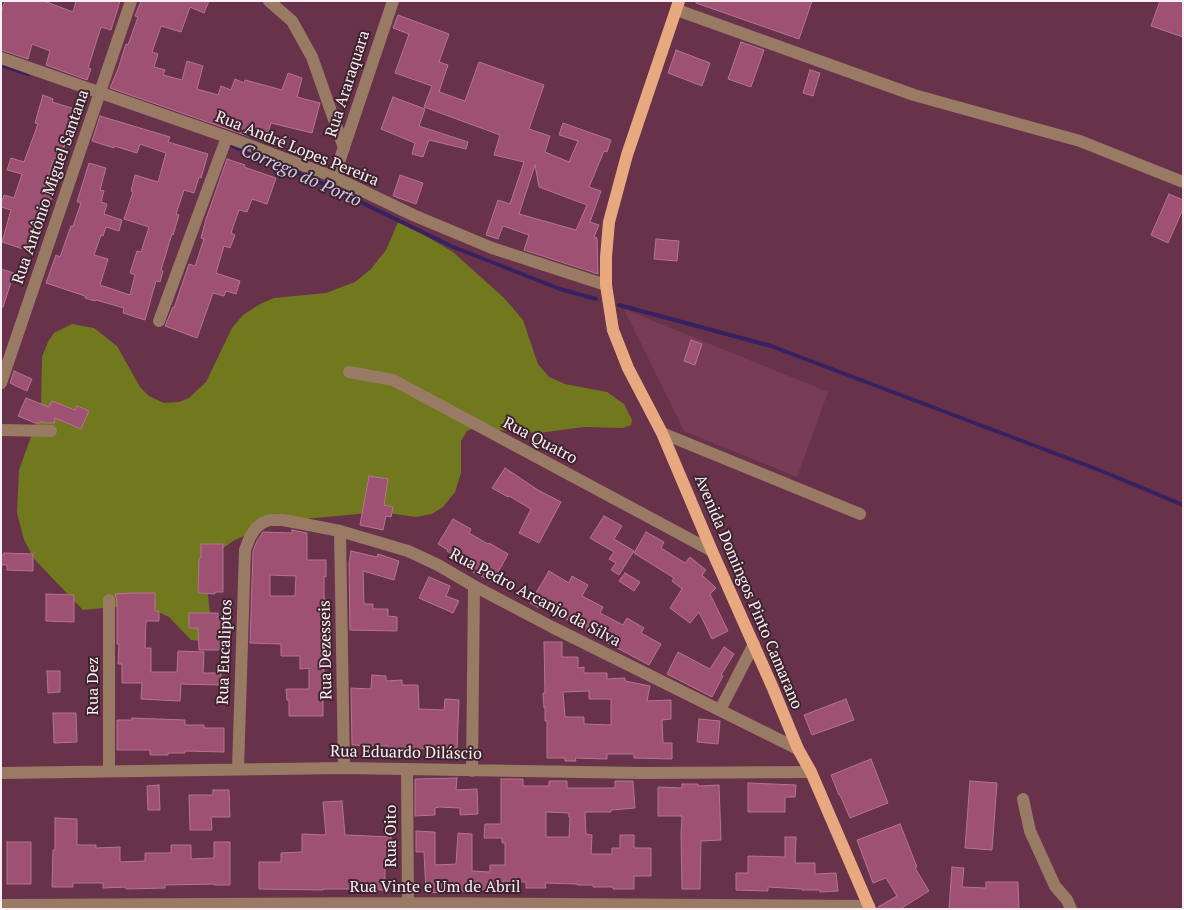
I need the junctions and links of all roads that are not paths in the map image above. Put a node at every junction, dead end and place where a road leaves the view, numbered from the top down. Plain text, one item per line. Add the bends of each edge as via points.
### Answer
1 (131, 1) edge
2 (269, 1) edge
3 (393, 1) edge
4 (678, 5) edge
5 (1, 58) edge
6 (99, 98) junction
7 (225, 142) junction
8 (344, 148) junction
9 (334, 177) junction
10 (1183, 182) edge
11 (606, 285) junction
12 (159, 322) dead end
13 (349, 372) dead end
14 (1, 383) edge
15 (1, 430) edge
16 (50, 432) dead end
17 (662, 433) junction
18 (860, 514) dead end
19 (340, 531) junction
20 (250, 537) joint
21 (712, 551) junction
22 (474, 586) junction
23 (108, 600) dead end
24 (754, 644) junction
25 (720, 710) junction
26 (798, 749) junction
27 (344, 768) junction
28 (238, 770) junction
29 (407, 770) junction
30 (109, 771) junction
31 (472, 771) junction
32 (811, 772) junction
33 (1, 773) edge
34 (1023, 799) dead end
35 (408, 903) junction
36 (1, 905) edge
37 (275, 906) edge
38 (869, 907) edge
39 (1071, 909) edge

1 - 6 street, Rua Antônio Miguel Santana
2 - 8 street via 292,21 312,57
3 - 8 street, Rua Araraquara
4 - 10 street via 914,96 1080,141
4 - 11 main road, Avenida Domingos Pinto Camarano via 618,186 609,222
5 - 6 street, Rua André Lopes Pereira
6 - 7 street, Rua André Lopes Pereira
6 - 14 street, Rua Antônio Miguel Santana
7 - 9 street, Rua André Lopes Pereira
7 - 12 street
8 - 9 street, Rua Araraquara
9 - 11 street, Rua André Lopes Pereira via 492,248
11 - 17 main road, Avenida Domingos Pinto Camarano via 616,339
13 - 21 street, Rua Quatro via 393,380
15 - 16 street
17 - 18 street
17 - 21 main road, Avenida Domingos Pinto Camarano
19 - 20 street, Rua Pedro Arcanjo da Silva via 270,520 256,528
19 - 22 street, Rua Pedro Arcanjo da Silva via 408,551
19 - 27 street, Rua Dezesseis
20 - 28 street, Rua Eucaliptos via 245,550
21 - 24 main road, Avenida Domingos Pinto Camarano
22 - 25 street, Rua Pedro Arcanjo da Silva
22 - 31 street
23 - 30 street, Rua Dez
24 - 25 street
24 - 26 main road, Avenida Domingos Pinto Camarano
25 - 26 street, Rua Pedro Arcanjo da Silva
26 - 32 main road, Avenida Domingos Pinto Camarano
27 - 28 street, Rua Eduardo Diláscio
27 - 29 street, Rua Eduardo Diláscio
28 - 30 street, Rua Eduardo Diláscio
29 - 31 street, Rua Eduardo Diláscio
29 - 35 street, Rua Oito
30 - 33 street, Rua Eduardo Diláscio
31 - 32 street, Rua Eduardo Diláscio
32 - 38 main road, Avenida Domingos Pinto Camarano
34 - 39 street via 1030,831 1055,886
35 - 37 street, Rua Vinte e Um de Abril
35 - 38 street, Rua Vinte e Um de Abril
36 - 37 street, Rua Vinte e Um de Abril

